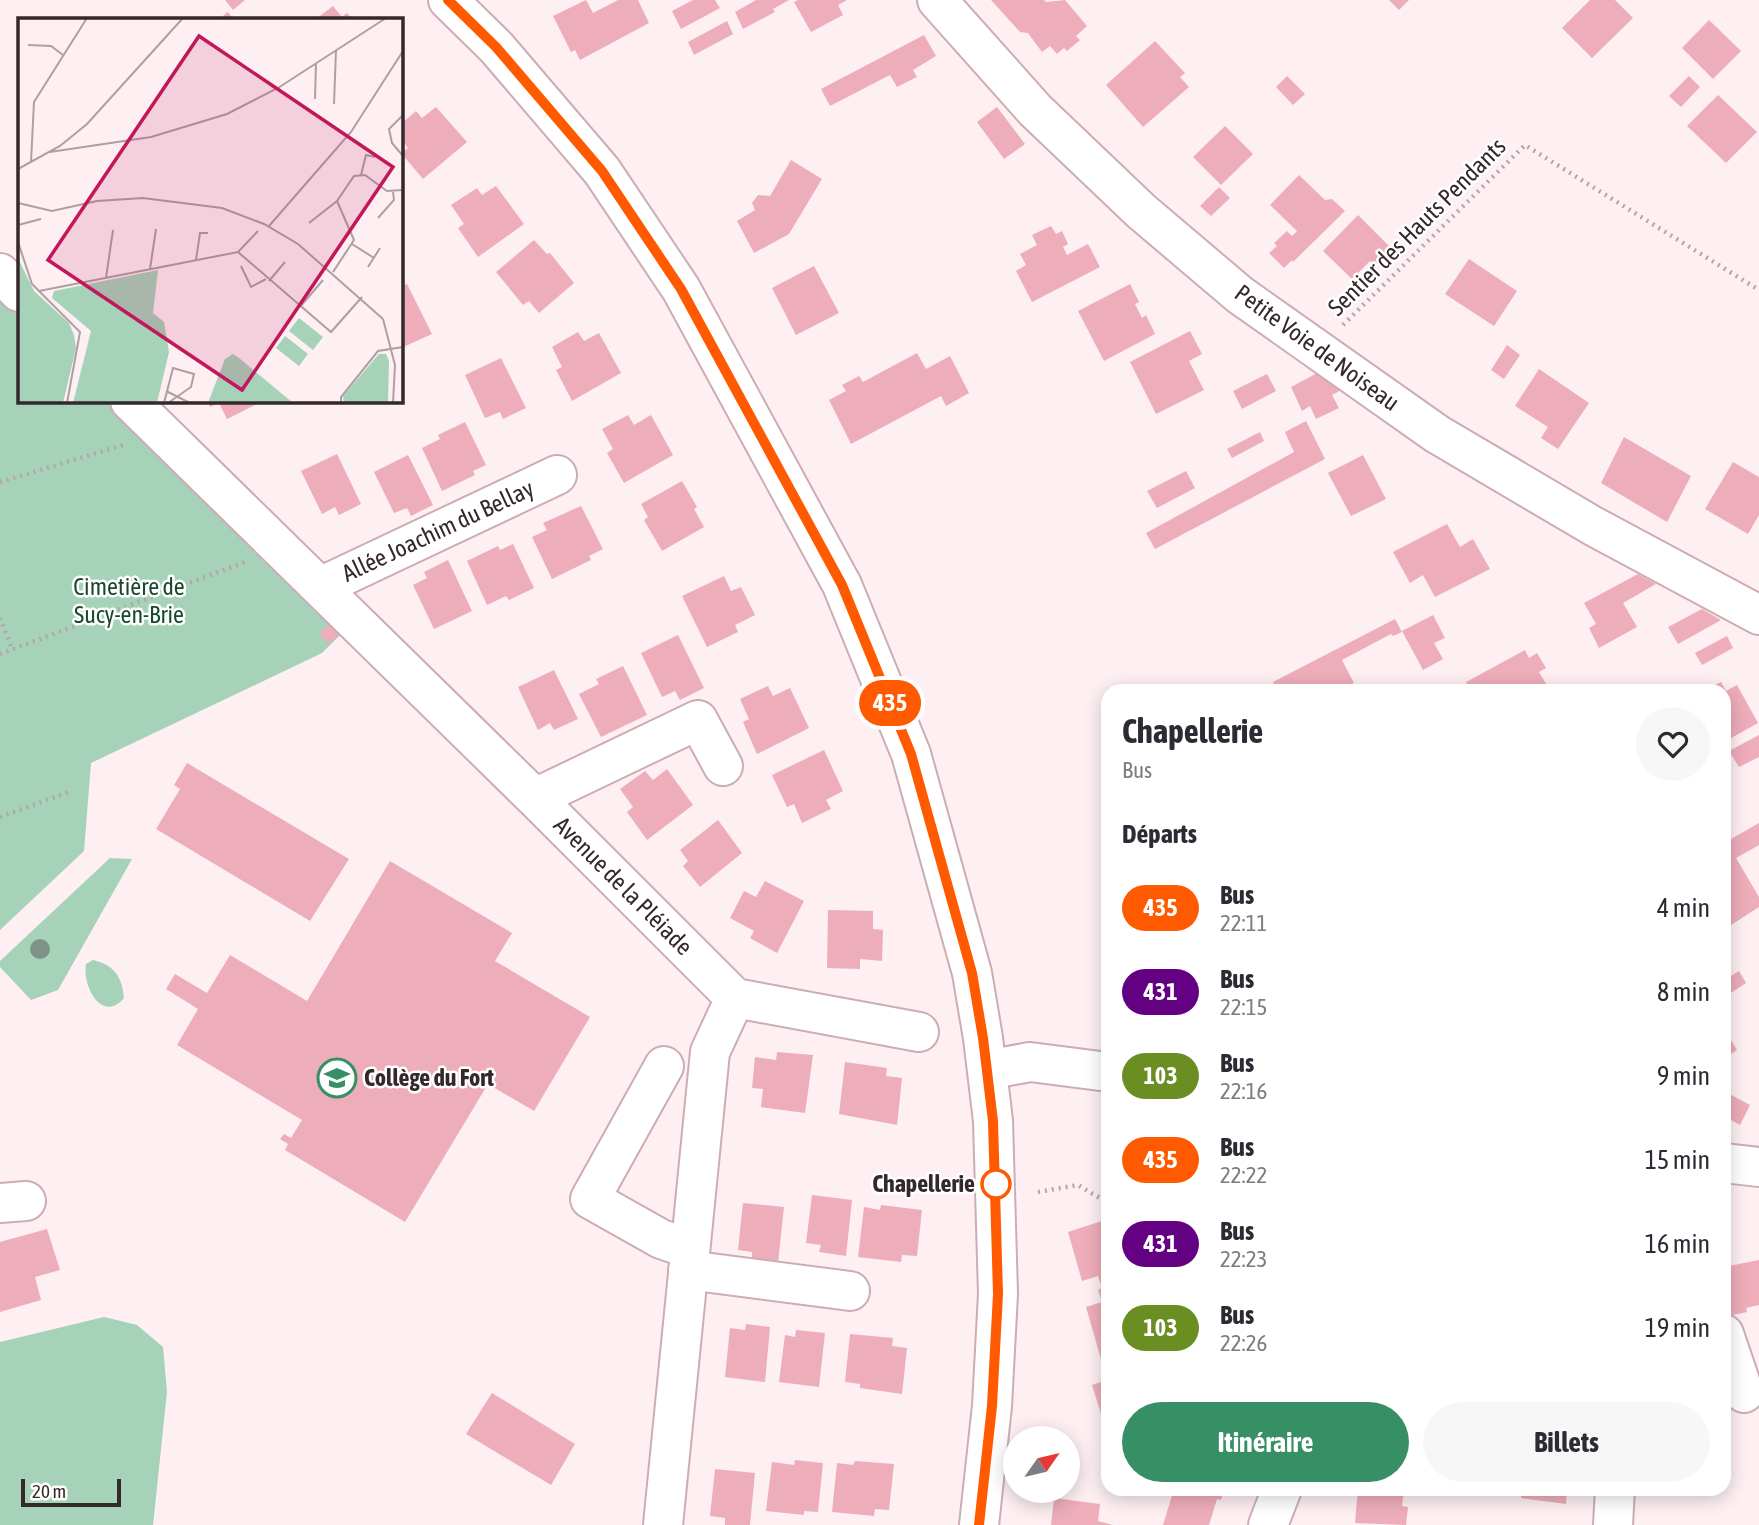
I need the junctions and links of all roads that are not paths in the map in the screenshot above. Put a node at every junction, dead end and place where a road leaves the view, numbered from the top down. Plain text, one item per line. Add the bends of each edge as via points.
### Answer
1 (448, 0) edge
2 (937, 0) edge
3 (0, 273) edge
4 (18, 291) edge
5 (131, 402) edge
6 (557, 475) dead end
7 (320, 587) junction
8 (1759, 615) edge
9 (723, 766) dead end
10 (535, 798) junction
11 (735, 998) junction
12 (919, 1032) dead end
13 (664, 1066) dead end
14 (987, 1070) junction
15 (1101, 1071) edge
16 (1731, 1164) edge
17 (1759, 1167) edge
18 (690, 1260) junction
19 (850, 1291) dead end
20 (1731, 1353) edge
21 (1744, 1393) dead end
22 (1279, 1496) edge
23 (1615, 1496) edge
24 (663, 1525) edge
25 (979, 1525) edge
26 (1268, 1525) edge
27 (1613, 1525) edge

1 - 14 street via 496,47 602,171 681,289 842,585 911,754 972,973
2 - 8 street, Petite Voie de Noiseau via 1035,110 1141,211 1240,295 1449,441 1593,526
3 - 4 street
5 - 7 street, Avenue de la Pléiade
6 - 7 street, Allée Joachim du Bellay
7 - 10 street, Avenue de la Pléiade
9 - 10 street via 698,720
10 - 11 street, Avenue de la Pléiade
11 - 12 street
11 - 18 street via 710,1052
13 - 18 street via 590,1199
14 - 15 street via 1030,1062
14 - 25 street via 998,1294
16 - 17 street
18 - 19 street
18 - 24 street
20 - 21 street
22 - 26 street
23 - 27 street

